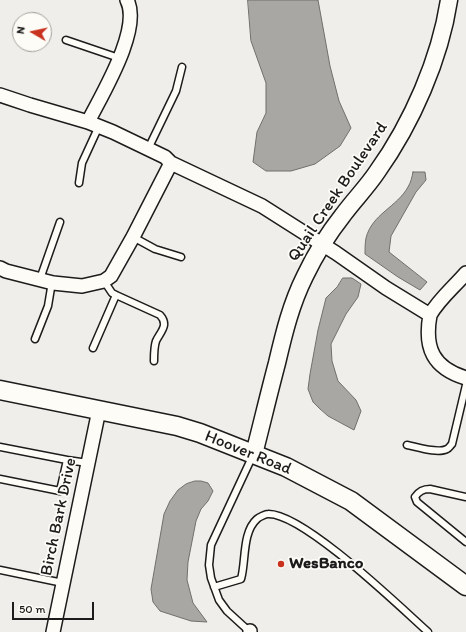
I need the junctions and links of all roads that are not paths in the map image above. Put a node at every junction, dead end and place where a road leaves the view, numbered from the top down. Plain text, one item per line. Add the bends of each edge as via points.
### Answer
1 (127, 0) edge
2 (449, 0) edge
3 (66, 40) dead end
4 (119, 58) junction
5 (182, 67) dead end
6 (0, 94) edge
7 (93, 124) junction
8 (148, 150) junction
9 (171, 163) junction
10 (79, 183) dead end
11 (60, 222) dead end
12 (133, 237) junction
13 (322, 245) junction
14 (182, 257) dead end
15 (0, 268) edge
16 (466, 273) edge
17 (46, 281) junction
18 (104, 281) junction
19 (116, 295) junction
20 (430, 315) junction
21 (35, 340) dead end
22 (93, 348) dead end
23 (154, 361) dead end
24 (466, 378) edge
25 (466, 384) edge
26 (0, 390) edge
27 (99, 410) junction
28 (407, 444) dead end
29 (0, 447) edge
30 (254, 454) junction
31 (67, 460) junction
32 (88, 464) junction
33 (0, 479) edge
34 (466, 497) edge
35 (466, 542) edge
36 (0, 570) edge
37 (63, 583) junction
38 (466, 586) edge
39 (214, 588) junction
40 (53, 632) edge
41 (250, 632) edge
42 (428, 632) edge

1 - 4 street via 131,18 128,36
2 - 13 street, Quail Creek Boulevard via 434,58 420,95 399,138 377,172
3 - 4 lane
4 - 7 street
5 - 8 lane via 176,91
6 - 7 street via 30,106
7 - 8 street
7 - 10 lane
8 - 9 street via 165,157
9 - 12 street
9 - 13 street via 262,206
11 - 17 lane
12 - 14 lane via 155,249
12 - 18 street via 111,276
13 - 20 street
13 - 30 street, Quail Creek Boulevard via 304,277 288,318
15 - 17 street
16 - 20 street
17 - 18 street via 82,286
17 - 21 lane via 48,306
18 - 19 lane
19 - 22 lane
19 - 23 lane via 160,315 163,319 165,324 156,342
20 - 24 street via 427,330 431,350 441,365
25 - 28 lane via 452,444 446,450 429,450
26 - 27 main road, Hoover Road
27 - 30 main road, Hoover Road via 177,426
27 - 32 street, Birch Bark Drive
29 - 31 lane
30 - 38 main road, Hoover Road via 286,467 351,501
30 - 39 lane via 212,545 209,565
31 - 32 lane
31 - 33 lane via 60,491
32 - 37 street, Birch Bark Drive
34 - 35 lane via 430,489 424,489 415,497 417,502
36 - 37 lane
37 - 40 street, Birch Bark Drive
39 - 41 lane via 226,611
39 - 42 lane via 240,579 250,529 257,519 268,514 285,518 309,531 353,565

